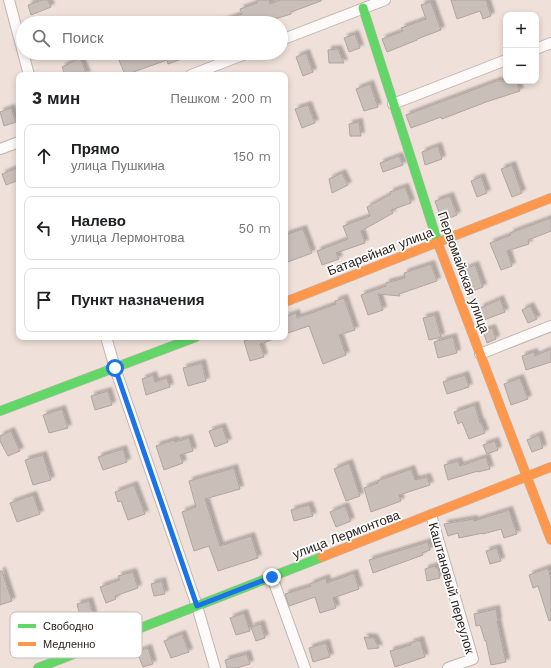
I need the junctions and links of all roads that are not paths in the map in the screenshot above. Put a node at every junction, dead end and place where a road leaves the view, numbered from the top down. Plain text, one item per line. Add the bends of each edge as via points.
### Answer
1 (8, 0) edge
2 (385, 0) edge
3 (363, 8) junction
4 (16, 29) edge
5 (288, 37) edge
6 (551, 43) edge
7 (538, 48) edge
8 (25, 60) edge
9 (230, 60) edge
10 (503, 61) edge
11 (28, 72) edge
12 (199, 72) edge
13 (394, 104) junction
14 (16, 143) edge
15 (0, 149) edge
16 (551, 198) edge
17 (438, 243) junction
18 (288, 301) edge
19 (551, 326) edge
20 (107, 340) edge
21 (188, 340) edge
22 (480, 354) junction
23 (115, 368) junction
24 (0, 411) edge
25 (551, 467) edge
26 (527, 477) junction
27 (431, 515) junction
28 (551, 540) edge
29 (272, 577) junction
30 (197, 606) junction
31 (142, 627) edge
32 (64, 658) edge
33 (38, 668) edge
34 (215, 668) edge
35 (305, 668) edge
36 (448, 668) edge

1 - 4 street
2 - 3 street
3 - 5 street
3 - 13 street, Первомайская улица
6 - 7 street
8 - 11 street
9 - 12 street
10 - 13 street
13 - 17 street, Первомайская улица
14 - 15 street
16 - 17 street, Батарейная улица
17 - 18 street, Батарейная улица
17 - 22 street, Первомайская улица
19 - 22 street
20 - 23 street
21 - 23 street
22 - 26 street, Первомайская улица
23 - 24 street
23 - 30 street
25 - 26 street, улица Лермонтова
26 - 27 street, улица Лермонтова
26 - 28 street, Первомайская улица
27 - 29 street, улица Лермонтова
27 - 36 street, Каштановый переулок via 473,659
29 - 30 street, улица Лермонтова
29 - 35 street
30 - 31 street, улица Лермонтова
30 - 34 street
32 - 33 street, улица Лермонтова

